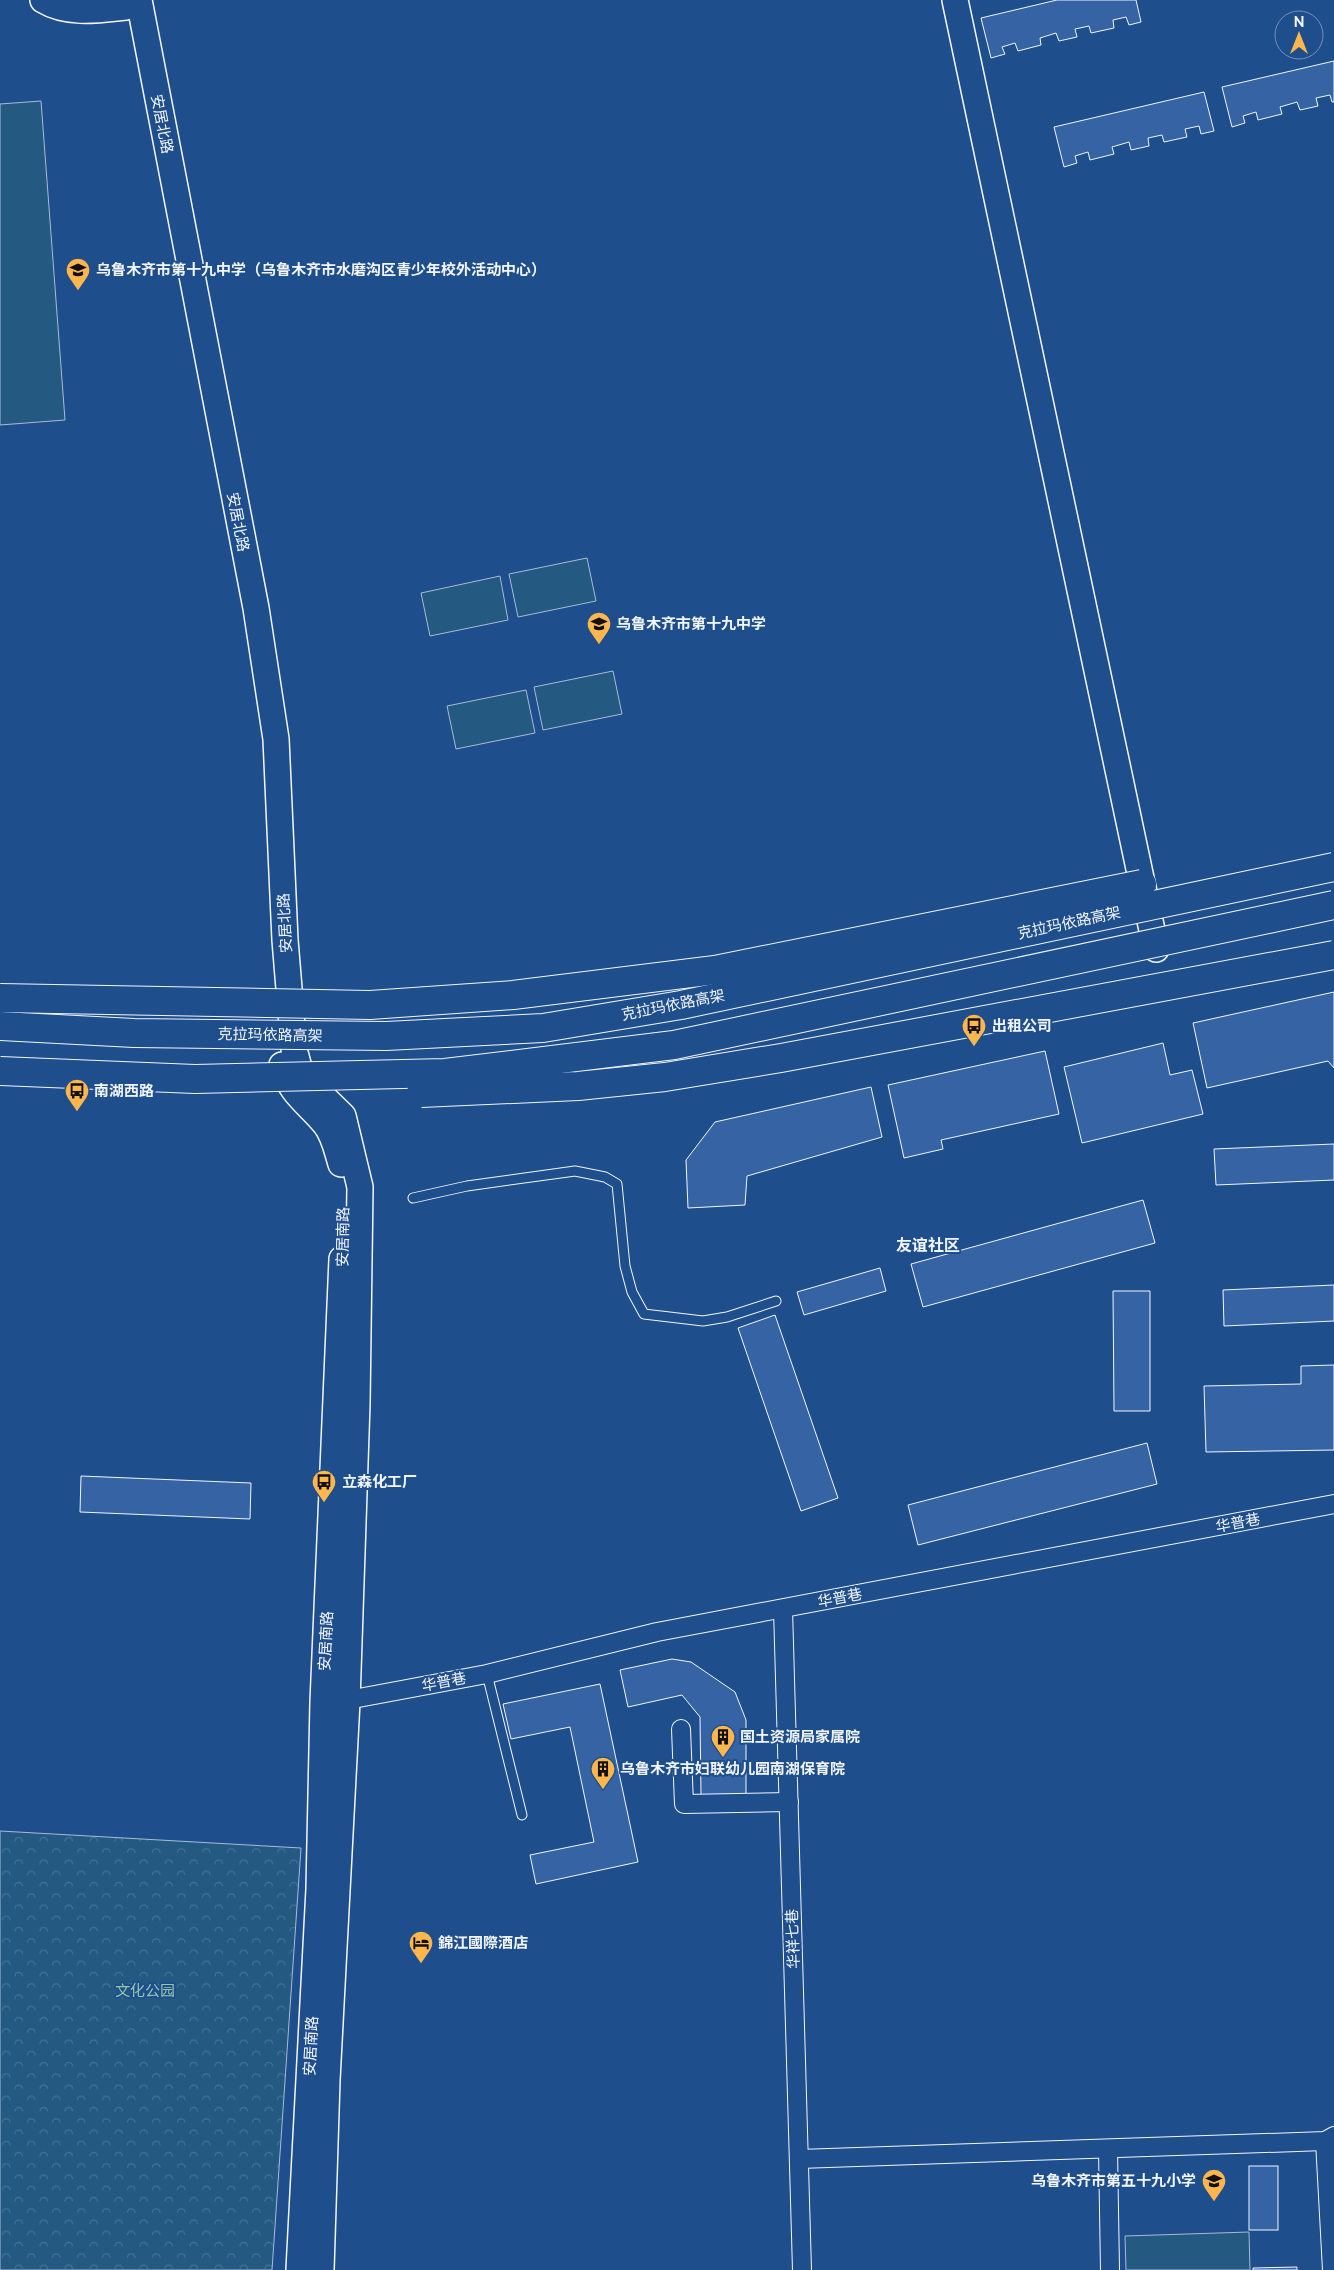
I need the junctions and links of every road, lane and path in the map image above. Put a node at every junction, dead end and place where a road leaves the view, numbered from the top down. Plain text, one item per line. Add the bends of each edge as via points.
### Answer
1 (43, 0) edge
2 (955, 0) edge
3 (131, 2) edge
4 (1334, 867) edge
5 (1142, 884) junction
6 (1334, 905) edge
7 (1156, 949) dead end
8 (1334, 955) edge
9 (0, 998) edge
10 (0, 1026) edge
11 (286, 1040) joint
12 (0, 1071) edge
13 (195, 1079) junction
14 (413, 1198) dead end
15 (776, 1301) dead end
16 (1334, 1504) edge
17 (783, 1609) junction
18 (486, 1674) junction
19 (335, 1702) junction
20 (682, 1729) dead end
21 (789, 1802) junction
22 (522, 1815) dead end
23 (1330, 2139) edge
24 (1108, 2149) junction
25 (799, 2159) junction
26 (299, 2270) edge
27 (320, 2270) edge
28 (802, 2270) edge
29 (1110, 2270) edge
30 (1332, 2270) edge

1 - 3 street, 安居北路 via 52,6 88,12
2 - 5 street
3 - 11 street, 安居北路 via 256,608 276,739
4 - 10 highway, 克拉玛依路高架, bridge via 681,1005 542,1028 386,1036 134,1033
5 - 7 street
5 - 9 highway, bridge via 715,970 513,995 370,1005
6 - 13 highway, bridge via 674,1045 445,1073
8 - 13 highway, bridge via 665,1077 578,1086 408,1093
11 - 19 street, 安居南路 via 301,1075 344,1116 360,1187 357,1403
12 - 13 highway, bridge
14 - 15 lane via 467,1186 575,1172 605,1177 617,1184 625,1266 632,1292 644,1314 703,1321
16 - 17 street, 华普巷
17 - 18 street, 华普巷 via 657,1632
17 - 21 street, 华祥七巷
18 - 19 street, 华普巷
18 - 22 lane
19 - 26 street, 安居南路 via 319,1889
19 - 27 street, 安居南路
20 - 21 street via 684,1804
21 - 25 street, 华祥七巷
23 - 24 street
23 - 30 street
24 - 25 street
24 - 29 street
25 - 28 street, 华祥七巷

